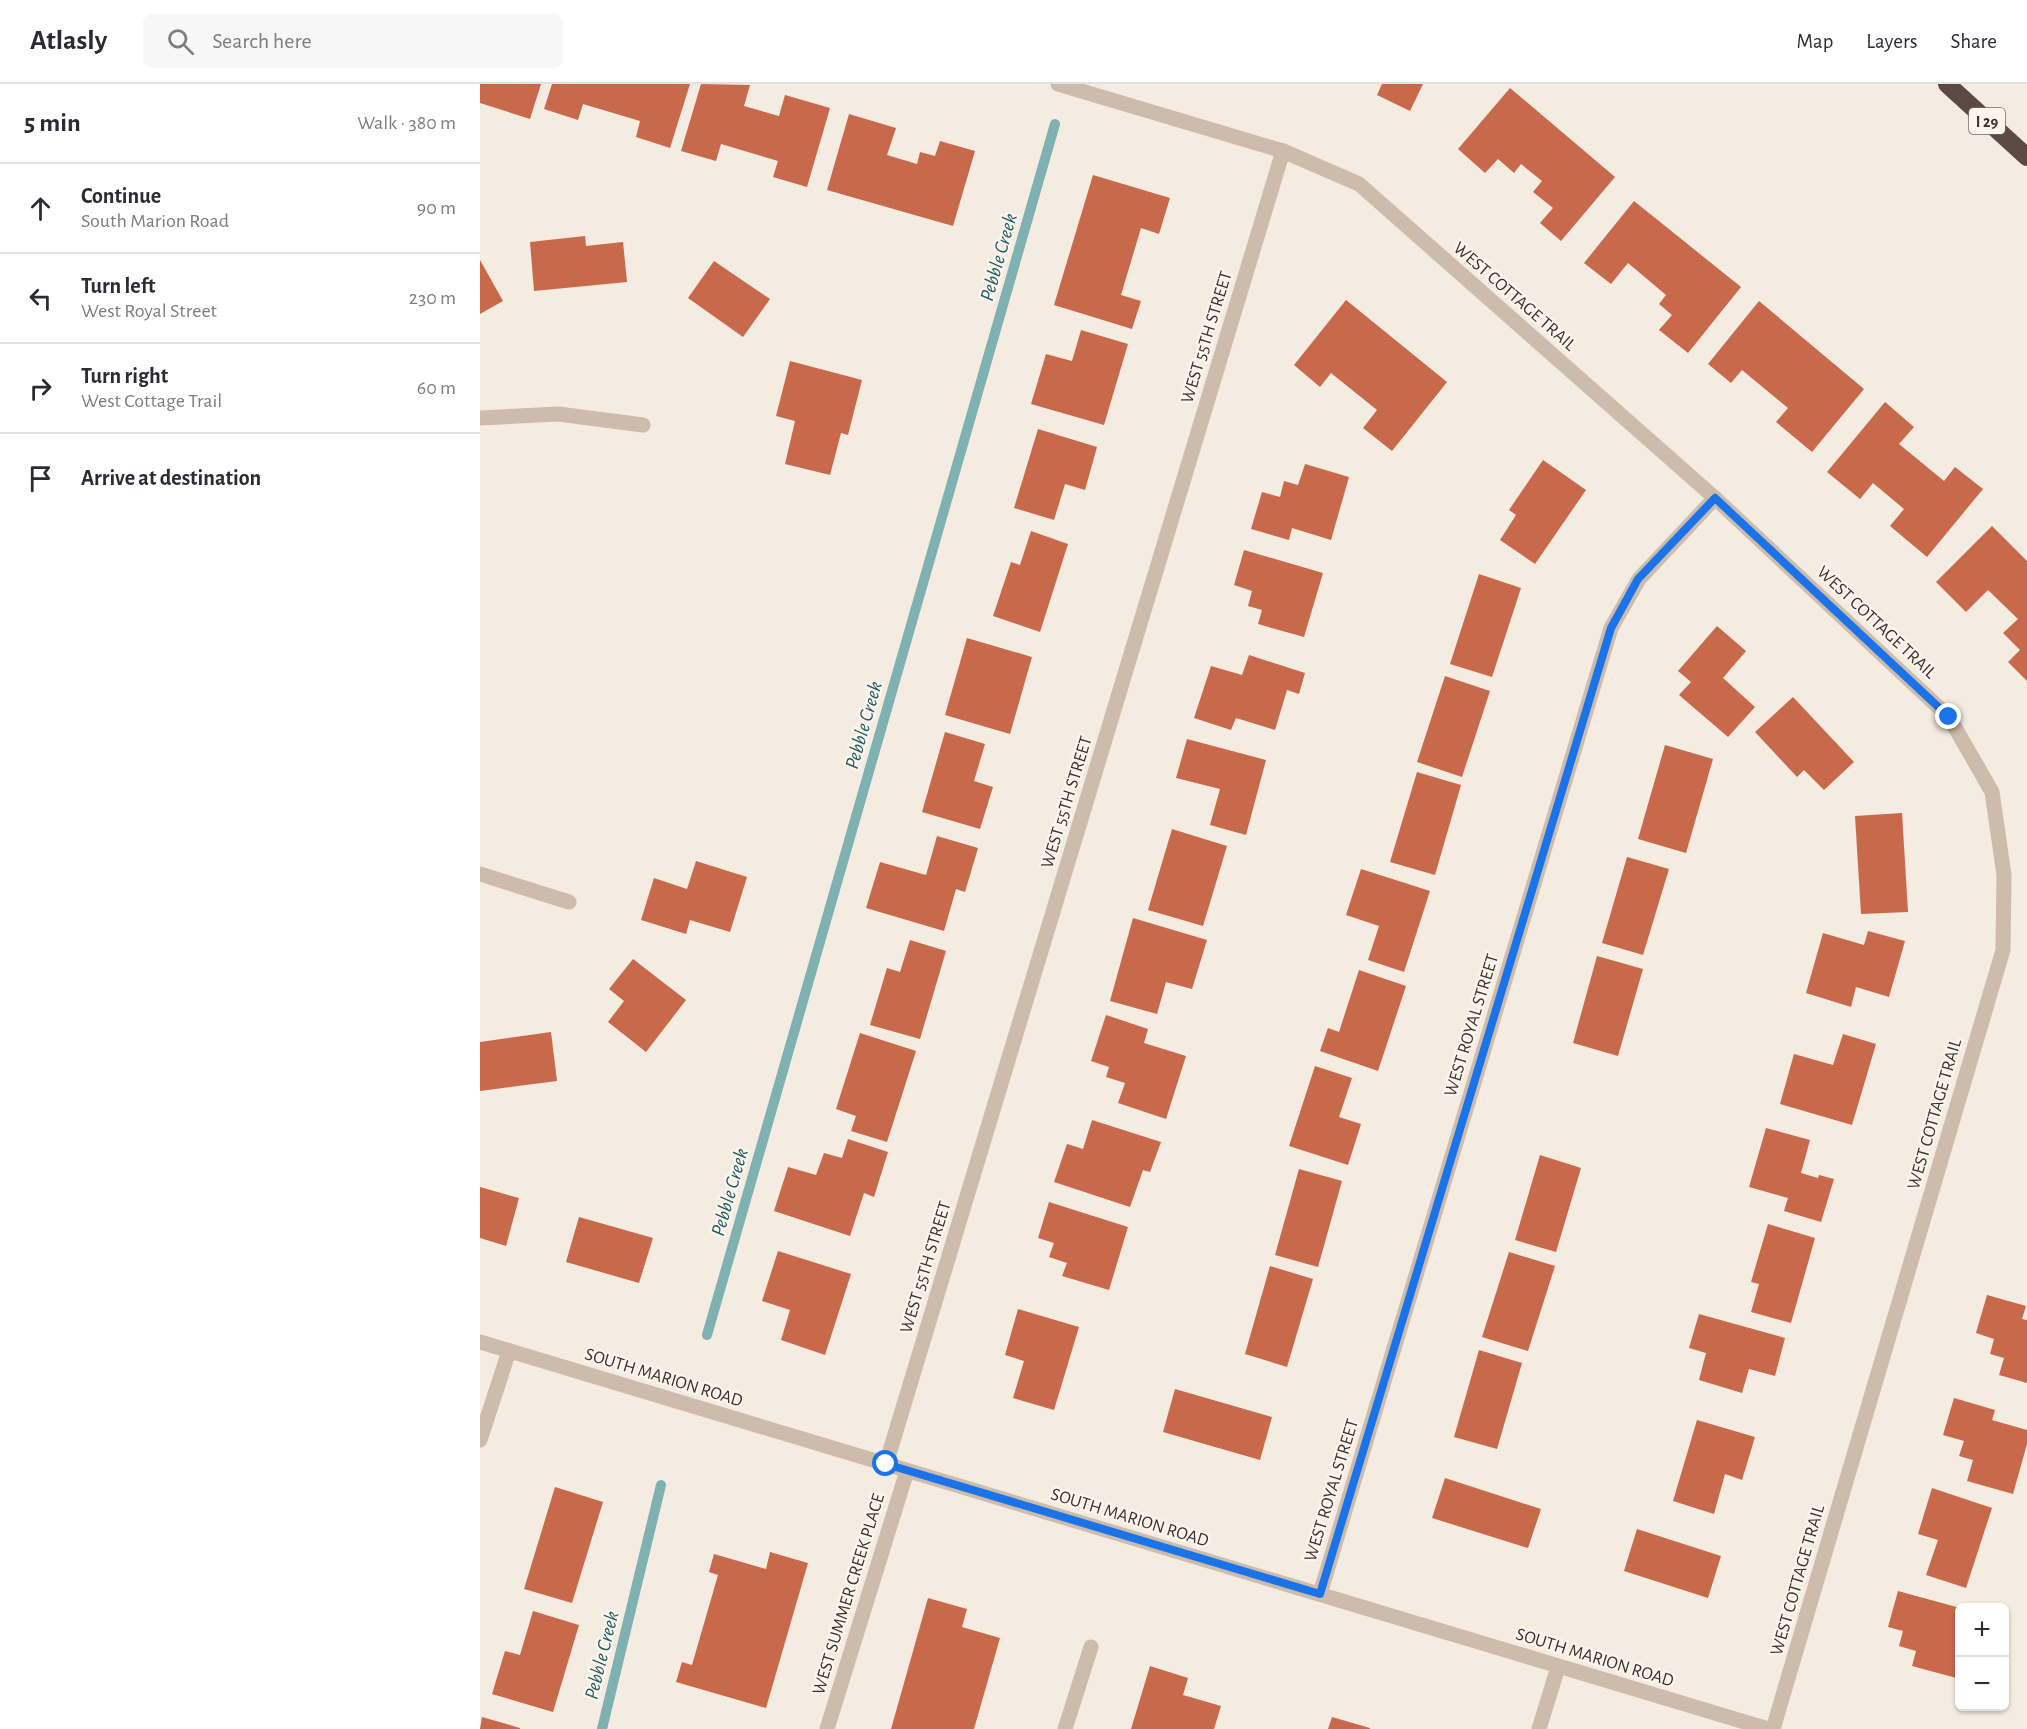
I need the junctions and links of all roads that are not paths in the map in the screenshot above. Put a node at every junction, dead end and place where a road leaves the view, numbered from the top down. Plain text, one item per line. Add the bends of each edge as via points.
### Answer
1 (1058, 84) edge
2 (1947, 84) edge
3 (1283, 151) junction
4 (2027, 157) edge
5 (480, 418) edge
6 (643, 425) dead end
7 (1715, 498) junction
8 (480, 874) edge
9 (569, 902) dead end
10 (480, 1342) edge
11 (508, 1351) junction
12 (480, 1440) edge
13 (886, 1464) junction
14 (907, 1471) junction
15 (1320, 1594) junction
16 (1091, 1647) dead end
17 (1558, 1667) junction
18 (827, 1729) edge
19 (1065, 1729) edge
20 (1539, 1729) edge
21 (1768, 1729) edge
22 (1773, 1729) edge

1 - 3 street, WEST COTTAGE TRAIL
2 - 4 highway, I 29
3 - 7 street, WEST COTTAGE TRAIL via 1359,184
3 - 13 street, WEST 55TH STREET
5 - 6 street via 558,414
7 - 15 street, WEST ROYAL STREET via 1638,579 1611,628
7 - 22 street, WEST COTTAGE TRAIL via 1949,717 1992,792 2004,875 2002,950
8 - 9 street
10 - 11 street, SOUTH MARION ROAD
11 - 12 street
11 - 13 street, SOUTH MARION ROAD
13 - 14 street, SOUTH MARION ROAD
14 - 15 street, SOUTH MARION ROAD
14 - 18 street, WEST SUMMER CREEK PLACE
15 - 17 street, SOUTH MARION ROAD
16 - 19 street
17 - 20 street
17 - 21 street, SOUTH MARION ROAD

